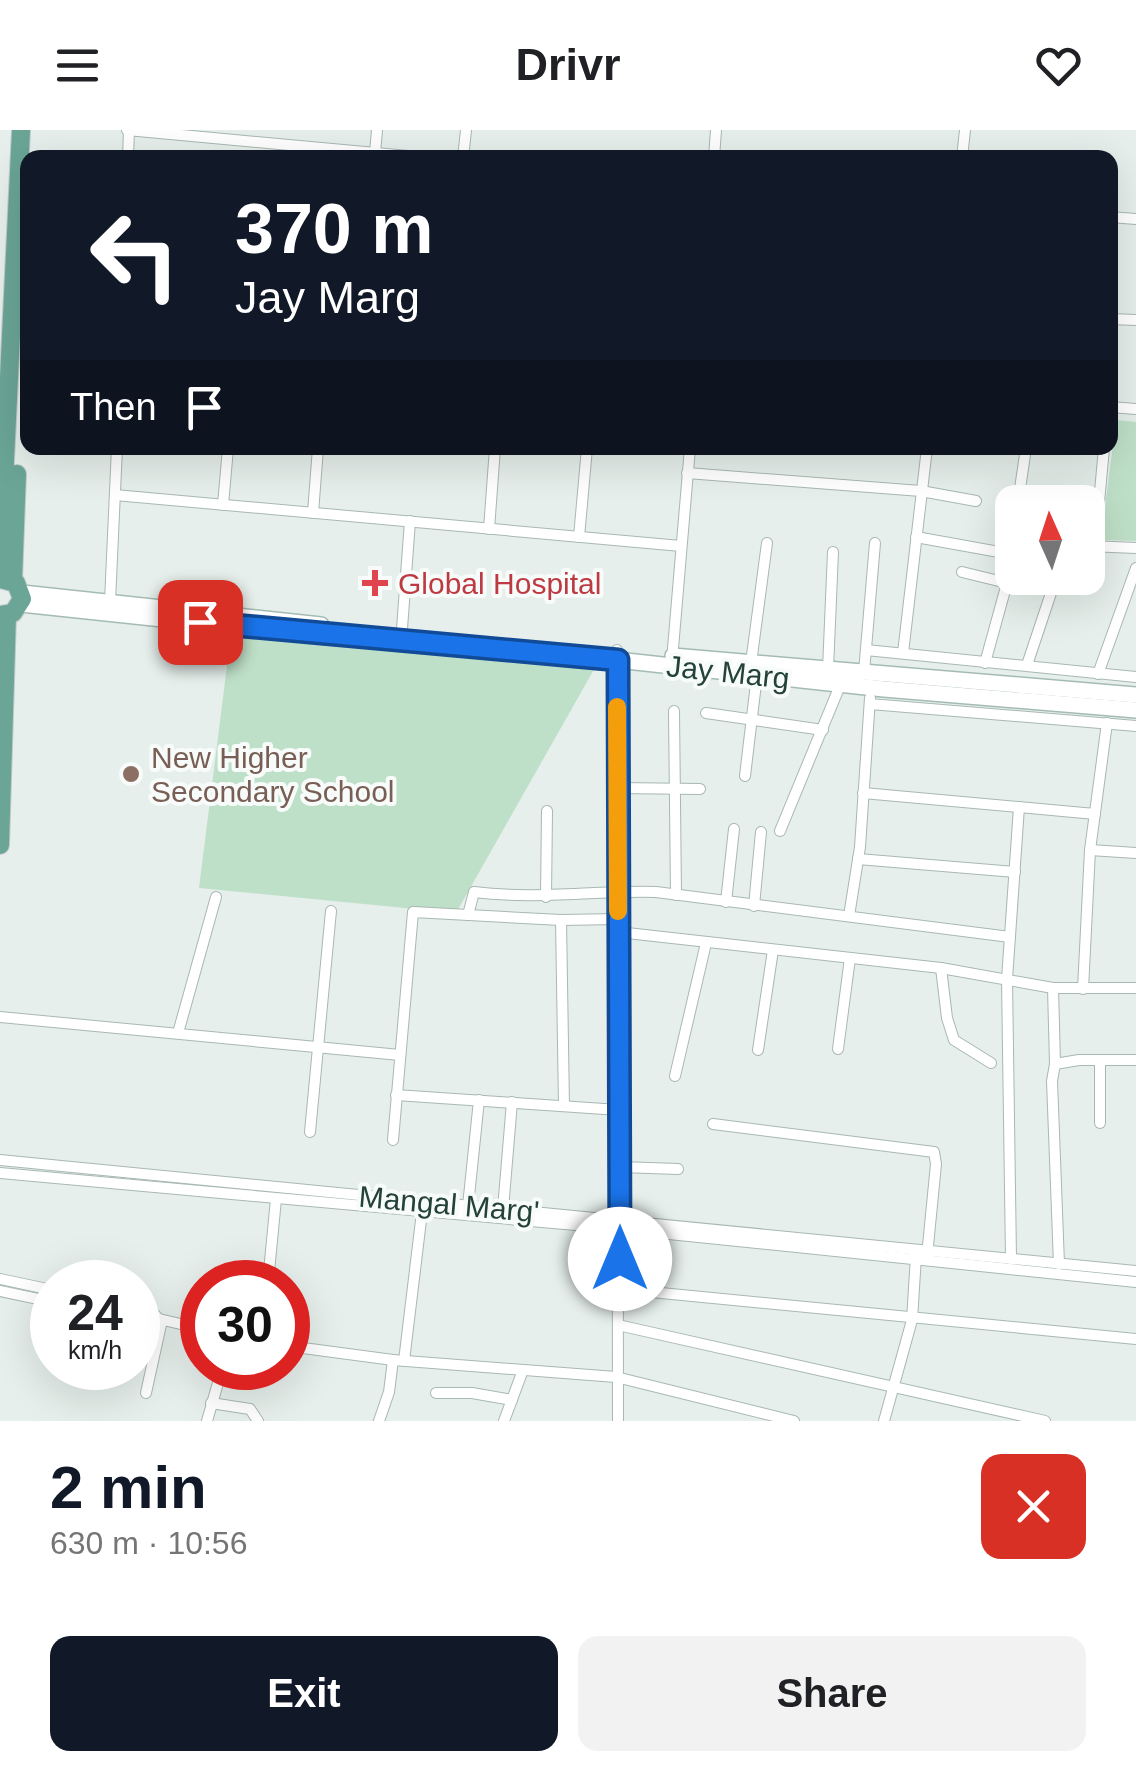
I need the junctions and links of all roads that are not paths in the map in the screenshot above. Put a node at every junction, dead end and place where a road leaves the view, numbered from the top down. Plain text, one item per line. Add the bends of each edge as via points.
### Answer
1 (21, 130) edge
2 (128, 130) edge
3 (301, 130) edge
4 (214, 134) edge
5 (300, 146) junction
6 (323, 150) edge
7 (9, 191) edge
8 (20, 329) edge
9 (4, 429) edge
10 (116, 455) edge
11 (227, 455) edge
12 (317, 455) edge
13 (494, 455) edge
14 (586, 455) edge
15 (689, 455) edge
16 (926, 455) edge
17 (1025, 455) edge
18 (1103, 455) edge
19 (688, 473) junction
20 (1021, 485) edge
21 (1099, 485) edge
22 (920, 492) junction
23 (115, 495) junction
24 (976, 501) dead end
25 (223, 504) junction
26 (312, 512) junction
27 (410, 522) junction
28 (488, 528) junction
29 (579, 537) junction
30 (916, 537) junction
31 (1, 540) edge
32 (766, 543) dead end
33 (874, 543) dead end
34 (681, 546) junction
35 (1105, 547) edge
36 (1136, 548) edge
37 (995, 551) edge
38 (833, 552) dead end
39 (0, 564) edge
40 (1136, 568) edge
41 (962, 572) dead end
42 (995, 580) edge
43 (1004, 595) edge
44 (1050, 595) edge
45 (10, 598) edge
46 (110, 601) junction
47 (401, 637) junction
48 (866, 650) junction
49 (903, 654) junction
50 (618, 655) junction
51 (672, 661) junction
52 (984, 662) junction
53 (1027, 665) junction
54 (754, 669) junction
55 (828, 670) junction
56 (1098, 674) junction
57 (1136, 677) edge
58 (841, 683) junction
59 (874, 685) junction
60 (1136, 695) edge
61 (1136, 710) edge
62 (674, 711) dead end
63 (706, 712) dead end
64 (750, 720) junction
65 (1106, 724) junction
66 (1136, 726) edge
67 (823, 730) junction
68 (746, 776) dead end
69 (617, 788) junction
70 (675, 788) junction
71 (700, 789) dead end
72 (863, 793) junction
73 (1020, 807) junction
74 (547, 811) dead end
75 (1095, 814) junction
76 (734, 829) dead end
77 (761, 832) dead end
78 (780, 832) dead end
79 (0, 845) edge
80 (1090, 850) junction
81 (1136, 853) edge
82 (858, 859) junction
83 (1015, 872) junction
84 (618, 890) junction
85 (676, 895) junction
86 (216, 897) dead end
87 (546, 897) junction
88 (726, 902) junction
89 (754, 906) junction
90 (330, 911) dead end
91 (468, 915) junction
92 (850, 916) junction
93 (561, 920) junction
94 (618, 926) junction
95 (1010, 937) junction
96 (706, 943) junction
97 (772, 950) junction
98 (850, 958) junction
99 (941, 968) junction
100 (1008, 979) junction
101 (1053, 988) junction
102 (1083, 988) junction
103 (1136, 988) edge
104 (0, 1017) edge
105 (178, 1033) junction
106 (318, 1046) junction
107 (838, 1049) dead end
108 (758, 1050) dead end
109 (400, 1055) junction
110 (1100, 1060) junction
111 (1136, 1060) edge
112 (991, 1063) dead end
113 (1056, 1064) junction
114 (675, 1076) dead end
115 (396, 1095) junction
116 (480, 1100) junction
117 (512, 1102) junction
118 (564, 1106) junction
119 (620, 1110) junction
120 (1100, 1123) dead end
121 (713, 1124) dead end
122 (310, 1132) dead end
123 (393, 1140) dead end
124 (0, 1160) edge
125 (620, 1167) junction
126 (678, 1168) dead end
127 (0, 1173) edge
128 (88, 1175) junction
129 (276, 1199) junction
130 (468, 1206) junction
131 (503, 1209) junction
132 (422, 1212) junction
133 (620, 1224) junction
134 (921, 1256) junction
135 (1011, 1259) junction
136 (270, 1260) edge
137 (1059, 1264) junction
138 (1136, 1271) edge
139 (0, 1279) edge
140 (1136, 1282) edge
141 (30, 1285) edge
142 (620, 1289) junction
143 (0, 1291) edge
144 (30, 1297) edge
145 (160, 1319) edge
146 (912, 1320) junction
147 (180, 1324) edge
148 (618, 1325) junction
149 (1136, 1339) edge
150 (310, 1349) edge
151 (398, 1360) junction
152 (523, 1370) junction
153 (616, 1377) junction
154 (894, 1385) junction
155 (147, 1390) edge
156 (216, 1390) edge
157 (146, 1393) dead end
158 (436, 1393) dead end
159 (512, 1400) junction
160 (212, 1403) junction
161 (207, 1421) edge
162 (258, 1421) edge
163 (379, 1421) edge
164 (504, 1421) edge
165 (618, 1421) edge
166 (794, 1421) edge
167 (884, 1421) edge
168 (1045, 1421) edge

1 - 7 main road
2 - 4 street
3 - 5 street
4 - 5 street
5 - 6 street
7 - 8 main road
8 - 9 main road
8 - 45 main road
9 - 31 main road
10 - 23 street
11 - 25 street
12 - 26 street
13 - 28 street
14 - 29 street
15 - 19 street
16 - 22 street
17 - 20 street
18 - 21 street
19 - 22 street
19 - 34 street
22 - 24 street
22 - 30 street
23 - 25 street
23 - 46 street
25 - 26 street
26 - 27 street
27 - 28 street
27 - 47 street
28 - 29 street
29 - 34 street
30 - 37 street
30 - 49 street
31 - 39 main road
32 - 54 street
33 - 48 street
34 - 51 street
35 - 36 street
38 - 55 street
40 - 56 street
41 - 42 street
43 - 52 street
44 - 53 street
45 - 46 main road, Jay Marg
45 - 47 main road, Jay Marg
45 - 79 main road
46 - 47 main road, Jay Marg
47 - 50 main road, Jay Marg
48 - 49 street
48 - 59 street
49 - 52 street
50 - 51 main road, Jay Marg
50 - 69 street
51 - 54 main road, Jay Marg
52 - 53 street
53 - 56 street
54 - 55 main road, Jay Marg
54 - 58 main road, Jay Marg
54 - 64 street
55 - 59 main road, Jay Marg
56 - 57 street
58 - 59 main road, Jay Marg
58 - 67 street
59 - 60 main road, Jay Marg
59 - 61 main road, Jay Marg
59 - 65 street
59 - 72 street
62 - 70 street
63 - 64 street
64 - 67 street
64 - 68 street
65 - 66 street
65 - 75 street
67 - 78 street
69 - 70 street
69 - 84 street
70 - 71 street
70 - 85 street
72 - 73 street
72 - 82 street
73 - 75 street
73 - 83 street
74 - 87 street
75 - 80 street
76 - 88 street
77 - 89 street
80 - 81 street
80 - 102 street
82 - 83 street
82 - 92 street
83 - 95 street
84 - 85 street
84 - 87 street
84 - 94 street
85 - 88 street
86 - 105 street
87 - 91 street via 474,892
88 - 89 street
89 - 92 street
90 - 106 street
91 - 93 street
91 - 109 street via 413,912
92 - 95 street
93 - 94 street
93 - 118 street
94 - 96 street
94 - 119 street
95 - 100 street
96 - 97 street
96 - 114 street
97 - 98 street
97 - 108 street
98 - 99 street
98 - 107 street
99 - 100 street
99 - 112 street via 954,1040
100 - 101 street
100 - 135 street
101 - 102 street
101 - 113 street
102 - 103 street
104 - 105 street
105 - 106 street
106 - 109 street
106 - 122 street
109 - 115 street
110 - 111 street
110 - 113 street
110 - 120 street
113 - 137 street
115 - 116 street
115 - 123 street
116 - 117 street
116 - 130 street
117 - 118 street
117 - 131 street
118 - 119 street
119 - 125 street
121 - 134 street via 929,1149 936,1157
124 - 128 street, Mangal Marg'
125 - 126 street
125 - 133 street
127 - 128 street
128 - 129 street
128 - 130 street, Mangal Marg'
129 - 132 street
129 - 136 street
130 - 131 street, Mangal Marg'
131 - 133 street, Mangal Marg'
132 - 133 street
132 - 151 street
133 - 134 street, Mangal Marg'
133 - 142 street
134 - 135 street, Mangal Marg'
134 - 140 street
134 - 146 street
135 - 137 street, Mangal Marg'
137 - 138 street, Mangal Marg'
139 - 141 street
142 - 146 street
142 - 148 street
143 - 144 street
145 - 147 street
146 - 149 street
146 - 154 street
148 - 153 street
148 - 154 street
150 - 151 street
151 - 152 street
151 - 163 street
152 - 153 street
152 - 159 street
153 - 165 street
153 - 166 street
154 - 167 street
154 - 168 street
155 - 157 street
156 - 160 street
158 - 159 street
159 - 164 street
160 - 161 street
160 - 162 street via 250,1410

